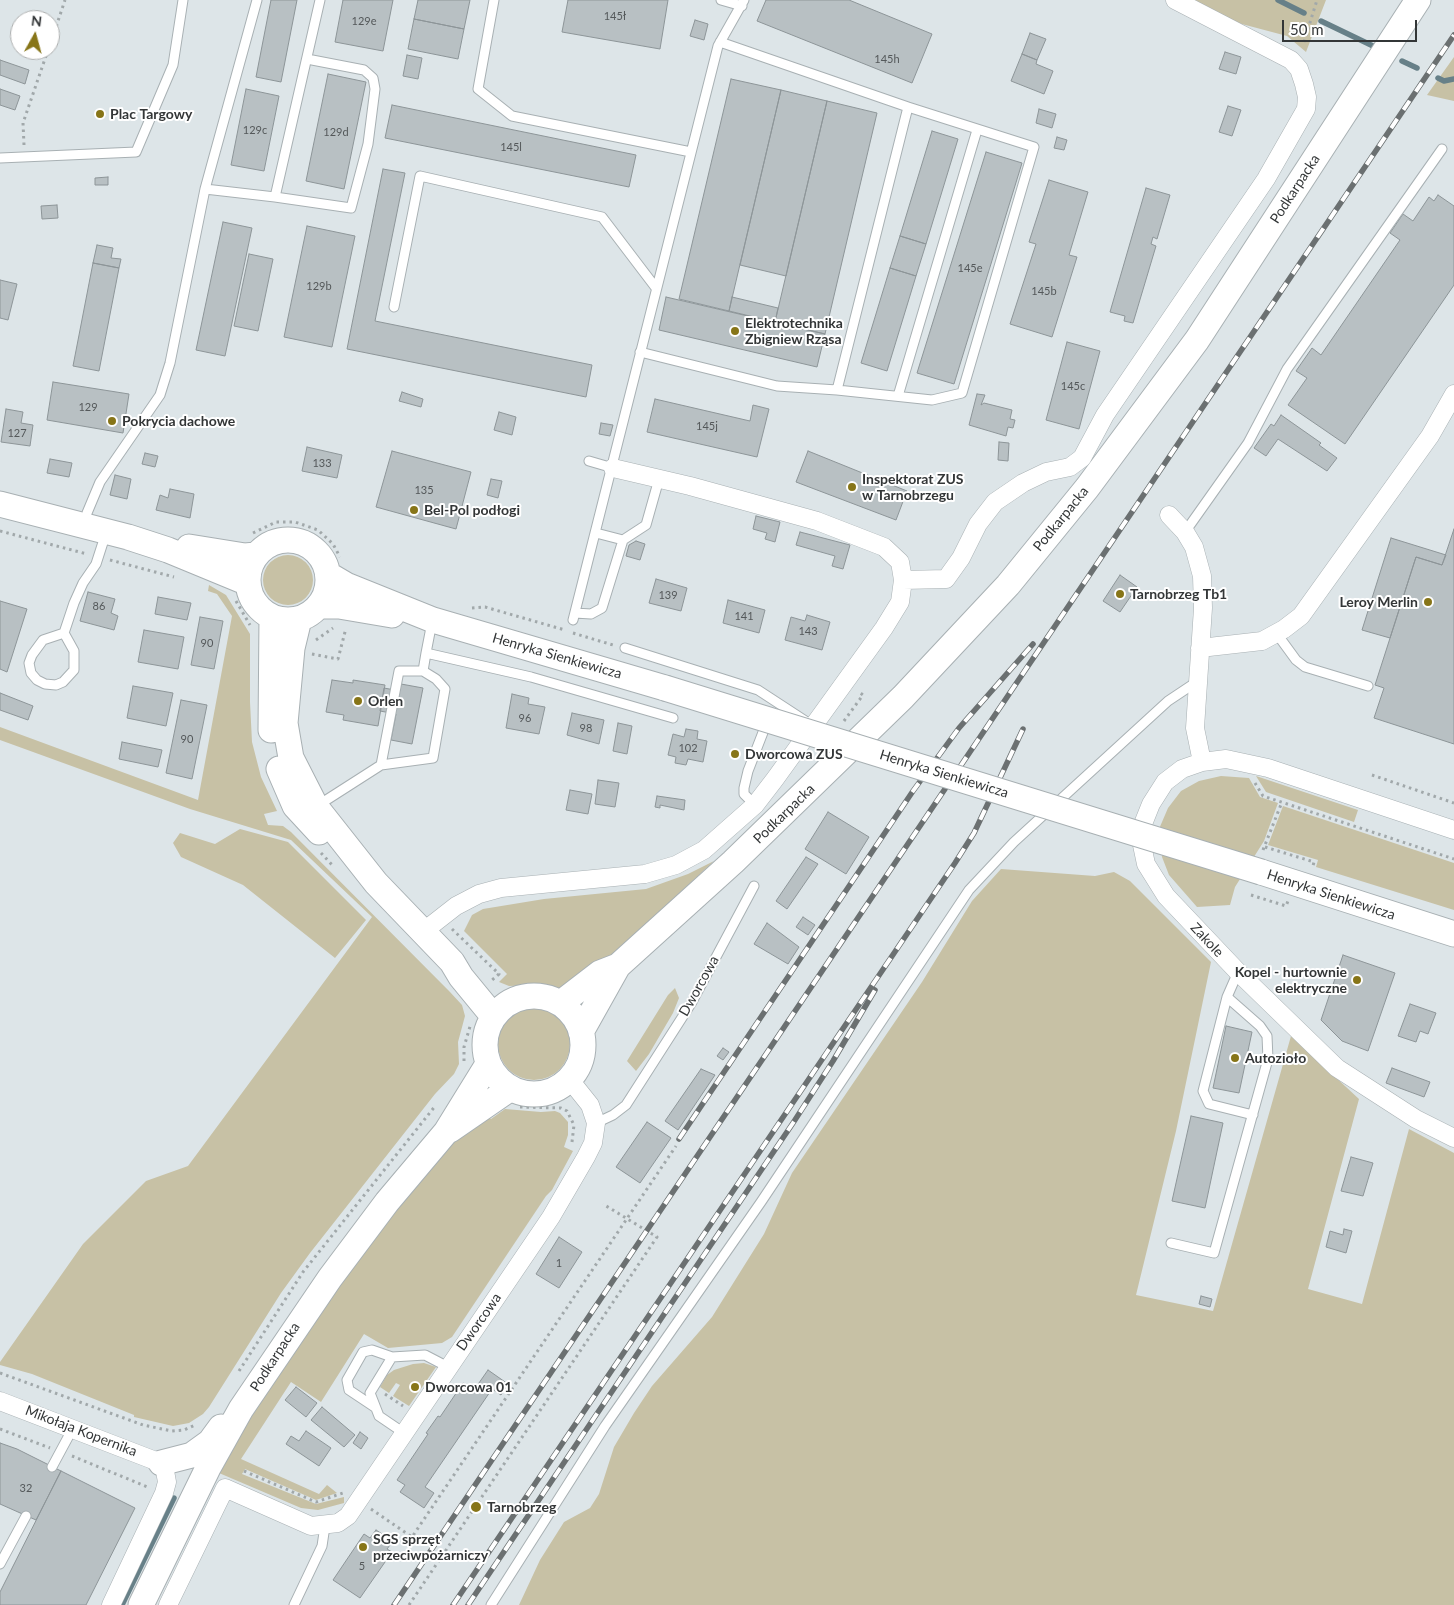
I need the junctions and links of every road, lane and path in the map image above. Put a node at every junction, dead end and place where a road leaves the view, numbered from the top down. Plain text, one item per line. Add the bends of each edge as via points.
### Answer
1 (65, 0) edge
2 (183, 0) edge
3 (257, 0) edge
4 (320, 0) edge
5 (494, 0) edge
6 (721, 0) edge
7 (1176, 0) edge
8 (1317, 0) edge
9 (1418, 0) edge
10 (743, 3) edge
11 (60, 15) edge
12 (720, 42) junction
13 (1304, 42) dead end
14 (307, 59) junction
15 (45, 60) edge
16 (908, 107) junction
17 (978, 130) junction
18 (1442, 149) dead end
19 (691, 152) junction
20 (24, 156) junction
21 (0, 158) edge
22 (205, 189) junction
23 (276, 197) junction
24 (656, 288) junction
25 (394, 307) dead end
26 (640, 352) junction
27 (837, 390) junction
28 (1454, 394) edge
29 (898, 396) junction
30 (589, 461) dead end
31 (613, 468) junction
32 (659, 480) junction
33 (0, 504) edge
34 (1169, 515) dead end
35 (107, 531) junction
36 (1185, 532) junction
37 (596, 533) junction
38 (623, 540) junction
39 (256, 555) junction
40 (329, 574) junction
41 (903, 580) junction
42 (241, 590) junction
43 (320, 606) junction
44 (470, 608) dead end
45 (299, 619) junction
46 (348, 620) dead end
47 (433, 620) junction
48 (263, 625) junction
49 (335, 626) dead end
50 (64, 633) junction
51 (1277, 634) junction
52 (309, 645) dead end
53 (625, 648) joint
54 (1200, 648) junction
55 (307, 653) dead end
56 (426, 653) junction
57 (423, 671) junction
58 (1198, 681) junction
59 (1368, 686) dead end
60 (776, 701) junction
61 (672, 718) dead end
62 (813, 726) junction
63 (1202, 762) junction
64 (1251, 763) junction
65 (381, 765) junction
66 (1372, 775) dead end
67 (1282, 802) junction
68 (1454, 803) edge
69 (754, 804) junction
70 (309, 811) junction
71 (1454, 830) edge
72 (1265, 847) junction
73 (1454, 859) edge
74 (1261, 864) junction
75 (1311, 872) dead end
76 (754, 886) dead end
77 (1251, 895) dead end
78 (1289, 898) dead end
79 (432, 926) junction
80 (1454, 934) edge
81 (618, 966) junction
82 (1238, 972) junction
83 (499, 974) dead end
84 (1227, 998) junction
85 (561, 1003) junction
86 (490, 1011) junction
87 (581, 1032) junction
88 (476, 1065) junction
89 (570, 1080) junction
90 (512, 1097) junction
91 (439, 1101) dead end
92 (1253, 1115) junction
93 (596, 1123) junction
94 (446, 1132) junction
95 (1454, 1138) edge
96 (676, 1146) dead end
97 (586, 1157) junction
98 (603, 1204) dead end
99 (626, 1219) junction
100 (1171, 1244) dead end
101 (392, 1357) junction
102 (448, 1367) junction
103 (0, 1372) edge
104 (236, 1375) dead end
105 (374, 1386) junction
106 (0, 1401) edge
107 (376, 1408) junction
108 (241, 1409) junction
109 (416, 1414) junction
110 (198, 1424) dead end
111 (73, 1428) junction
112 (0, 1429) edge
113 (404, 1433) junction
114 (51, 1448) dead end
115 (68, 1454) dead end
116 (161, 1463) junction
117 (52, 1467) dead end
118 (244, 1471) dead end
119 (164, 1493) junction
120 (358, 1501) junction
121 (26, 1516) dead end
122 (325, 1526) junction
123 (0, 1564) edge
124 (111, 1605) edge
125 (141, 1605) edge
126 (168, 1605) edge
127 (294, 1605) edge
128 (409, 1605) edge
129 (491, 1605) edge

1 - 11 path
2 - 20 lane via 173,65 136,152
3 - 22 lane
4 - 14 lane
5 - 19 lane via 478,89 512,116
6 - 10 lane
7 - 41 street via 1291,60 1299,69 1307,96 1301,120 1266,179 1105,415 1082,458 1070,467 1046,472 1023,483 996,502 978,524 961,558 946,578
8 - 13 path
9 - 81 main road, Podkarpacka via 1197,340 1087,488 1008,585 903,697 820,779
10 - 12 lane
12 - 16 lane
12 - 19 lane
14 - 23 lane
14 - 23 lane via 364,70 373,78 375,89 368,144 351,208
15 - 20 path via 23,123
16 - 17 lane
16 - 27 lane
17 - 29 lane
17 - 29 lane via 1034,147 962,393 932,400
18 - 36 lane via 1287,369 1248,443
19 - 24 lane
20 - 21 lane
22 - 23 lane
22 - 35 lane via 170,363 160,395 100,482 87,513
24 - 25 lane via 602,217 420,176
24 - 26 lane
26 - 27 lane via 777,386
26 - 31 lane
27 - 29 lane
28 - 51 street via 1430,436 1301,616
30 - 31 lane
31 - 32 street
31 - 37 lane
32 - 38 lane via 646,524
32 - 41 street via 816,521 884,547 900,562
33 - 35 main road
34 - 36 street
35 - 39 main road via 221,553
35 - 42 main road via 168,550
35 - 50 lane via 96,564 83,583
36 - 54 street via 1194,547 1202,576
37 - 38 lane
37 - 38 lane via 574,616 592,614 602,608
39 - 40 main road via 278,541 305,543 317,550
39 - 42 main road
40 - 43 main road via 326,596
40 - 47 main road, Henryka Sienkiewicza via 346,585
41 - 62 street via 900,602
42 - 48 path
42 - 48 main road via 255,603
43 - 45 main road
43 - 47 main road, Henryka Sienkiewicza
44 - 53 path via 485,607
45 - 48 main road
45 - 70 main road via 292,648 286,722 291,758
46 - 55 path via 338,659
47 - 56 lane
47 - 74 main road, Henryka Sienkiewicza, bridge
48 - 70 main road via 270,727 278,768 295,806
49 - 52 path
50 - 50 lane via 74,651 74,670 63,682 45,684 31,673 29,663 43,640
51 - 54 street via 1262,640
51 - 59 lane via 1305,667
53 - 60 lane via 758,690
54 - 58 street
56 - 57 lane
56 - 61 lane via 531,677
57 - 65 lane via 399,670
57 - 65 lane via 445,689 433,758
58 - 63 street via 1195,728
58 - 129 lane via 1168,701 1014,842 969,890 761,1202 605,1426
60 - 62 lane
60 - 69 lane via 750,764 744,788 744,794
62 - 69 street
63 - 64 street, Zakole via 1226,759
63 - 82 street, Zakole via 1182,769 1157,793 1143,824 1142,845 1146,864 1166,896
64 - 67 path via 1250,776 1263,796
64 - 71 street, Zakole
65 - 70 lane
66 - 68 path
67 - 72 path
67 - 73 path
69 - 79 street via 704,850 676,865 645,874 501,888 479,894 456,906
70 - 79 main road via 376,883
72 - 74 path
72 - 75 path via 1314,862
74 - 80 main road, Henryka Sienkiewicza
76 - 93 lane, Dworcowa via 692,1002 626,1105
77 - 78 path via 1286,906
79 - 83 path via 458,933
79 - 86 main road via 452,962 471,970
81 - 85 main road, Podkarpacka via 600,973
81 - 87 main road, Podkarpacka
82 - 84 lane
82 - 95 street, Zakole via 1337,1068 1416,1119
84 - 92 lane via 1267,1036 1268,1059
84 - 92 lane via 1203,1091 1209,1104
85 - 86 main road via 544,996 519,997
85 - 87 main road via 576,1019
86 - 88 main road via 486,1038
86 - 88 path via 471,1024 464,1047
87 - 89 main road via 582,1058
88 - 90 main road via 500,1079
88 - 94 main road, Podkarpacka
89 - 90 main road via 546,1093 521,1092
89 - 93 street via 590,1105
90 - 94 main road, Podkarpacka
90 - 97 path via 534,1109 561,1108 567,1111 574,1125 569,1148
91 - 104 path via 303,1272
92 - 100 lane via 1214,1253
93 - 97 street, Dworcowa via 593,1143
94 - 108 main road, Podkarpacka via 387,1202 330,1278
96 - 99 path
97 - 102 street, Dworcowa via 552,1217
98 - 99 path
99 - 120 path via 412,1537
99 - 128 path via 657,1237
101 - 102 lane via 425,1355
101 - 105 lane
101 - 107 lane via 372,1350 363,1352 347,1380 348,1390
102 - 109 street, Dworcowa
103 - 110 path via 150,1427 172,1431
105 - 107 lane via 370,1393
105 - 109 path
106 - 111 street, Mikołaja Kopernika
107 - 113 lane via 379,1416
108 - 116 main road via 200,1450 186,1458
108 - 125 main road, Podkarpacka via 208,1468
109 - 113 street, Dworcowa
111 - 116 street, Mikołaja Kopernika
111 - 117 lane
112 - 114 path
113 - 120 street, Dworcowa
115 - 119 path
116 - 119 street via 166,1471
118 - 120 path via 316,1502 344,1492
119 - 124 street
120 - 122 street, Dworcowa via 348,1516
121 - 123 lane
122 - 126 street via 298,1522 225,1488
122 - 127 lane via 322,1546

